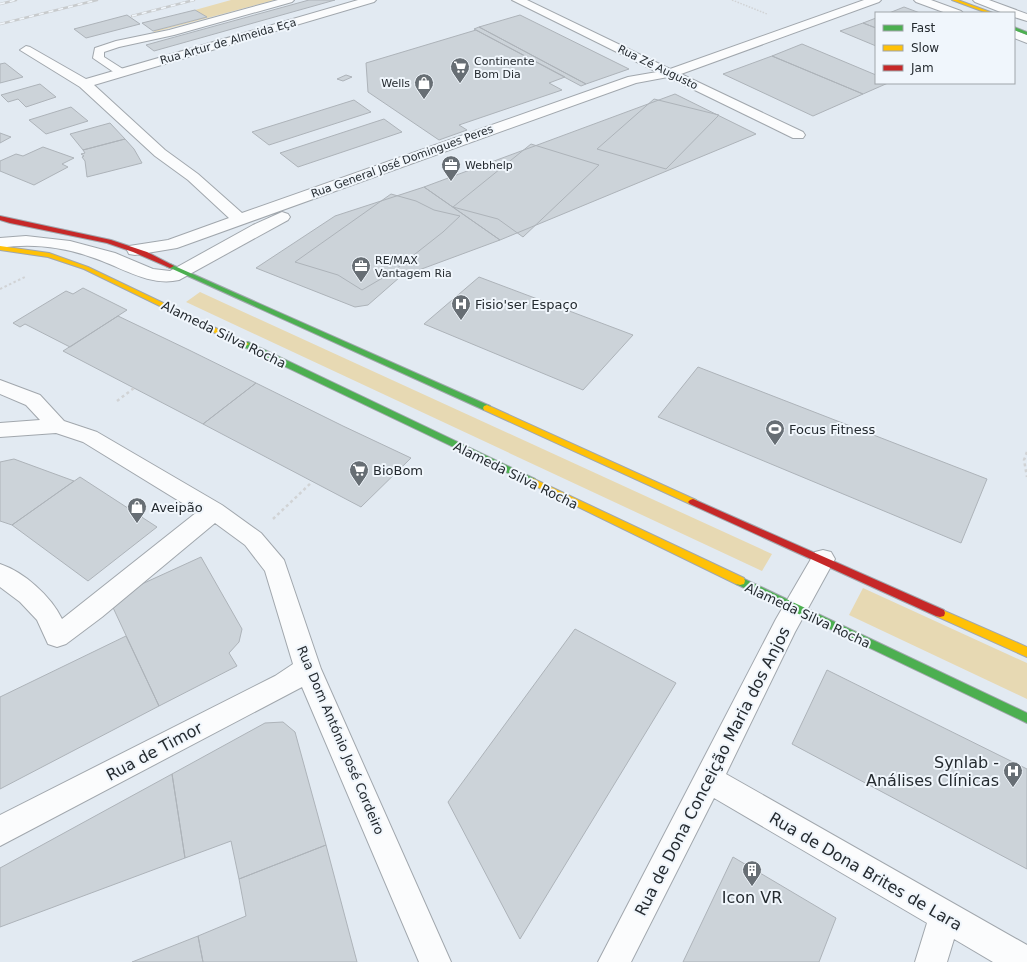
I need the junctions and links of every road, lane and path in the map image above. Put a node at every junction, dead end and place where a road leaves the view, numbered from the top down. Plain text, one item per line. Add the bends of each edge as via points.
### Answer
1 (289, 0) edge
2 (370, 0) edge
3 (518, 0) edge
4 (732, 0) edge
5 (874, 0) edge
6 (920, 0) edge
7 (938, 0) edge
8 (954, 0) edge
9 (979, 0) edge
10 (954, 12) edge
11 (971, 12) edge
12 (988, 12) edge
13 (1012, 12) edge
14 (1015, 13) edge
15 (767, 14) dead end
16 (1026, 17) edge
17 (1015, 22) edge
18 (1015, 28) edge
19 (1015, 34) edge
20 (1027, 34) edge
21 (1027, 39) edge
22 (26, 50) dead end
23 (122, 73) junction
24 (670, 73) junction
25 (86, 84) junction
26 (798, 134) dead end
27 (0, 218) edge
28 (239, 219) junction
29 (0, 243) edge
30 (0, 248) edge
31 (135, 250) junction
32 (184, 271) junction
33 (25, 277) dead end
34 (0, 288) edge
35 (0, 388) edge
36 (134, 388) dead end
37 (117, 401) dead end
38 (57, 426) junction
39 (0, 430) edge
40 (1027, 452) edge
41 (1027, 477) edge
42 (312, 482) dead end
43 (214, 512) junction
44 (253, 539) junction
45 (823, 559) junction
46 (0, 574) edge
47 (795, 609) junction
48 (1027, 652) edge
49 (308, 669) junction
50 (1027, 718) edge
51 (709, 780) junction
52 (0, 831) edge
53 (945, 916) junction
54 (435, 962) edge
55 (614, 962) edge
56 (931, 962) edge
57 (1024, 962) edge

1 - 23 lane via 98,50 98,58
2 - 23 street, Rua Artur de Almeida Eça
3 - 24 street, Rua Zé Augusto
4 - 15 path
5 - 24 street, Rua General José Domingues Peres
6 - 10 street
7 - 11 main road
8 - 12 main road
9 - 13 street
14 - 16 street
16 - 17 main road
18 - 20 main road
19 - 21 street
22 - 25 street
23 - 25 street, Rua Artur de Almeida Eça
24 - 26 street, Rua Zé Augusto
24 - 28 street, Rua General José Domingues Peres via 627,82
24 - 32 street, Rua General José Domingues Peres via 657,82 276,220
25 - 28 street via 160,153 192,177
27 - 31 main road via 101,239
28 - 31 street, Rua General José Domingues Peres via 171,244
29 - 32 street via 30,241 82,249 143,273 163,277
30 - 47 main road, Alameda Silva Rocha via 48,255 86,268
31 - 32 main road
32 - 45 main road
33 - 34 path
35 - 38 street via 33,400
36 - 37 path
38 - 39 street, Rua Dom António José Cordeiro
38 - 43 street, Rua Dom António José Cordeiro via 90,437
40 - 41 path via 1024,460
42 - 44 path
43 - 44 street, Rua Dom António José Cordeiro
43 - 46 street via 57,636 47,614 29,595
44 - 49 street, Rua Dom António José Cordeiro via 276,567
45 - 47 street, Rua de Dona Conceição Maria dos Anjos
45 - 48 main road
47 - 50 main road, Alameda Silva Rocha
47 - 51 street, Rua de Dona Conceição Maria dos Anjos
49 - 52 street, Rua de Timor via 284,684
49 - 54 street, Rua Dom António José Cordeiro
51 - 53 street, Rua de Dona Brites de Lara
51 - 55 street, Rua de Dona Conceição Maria dos Anjos
53 - 56 street
53 - 57 street, Rua de Dona Brites de Lara

